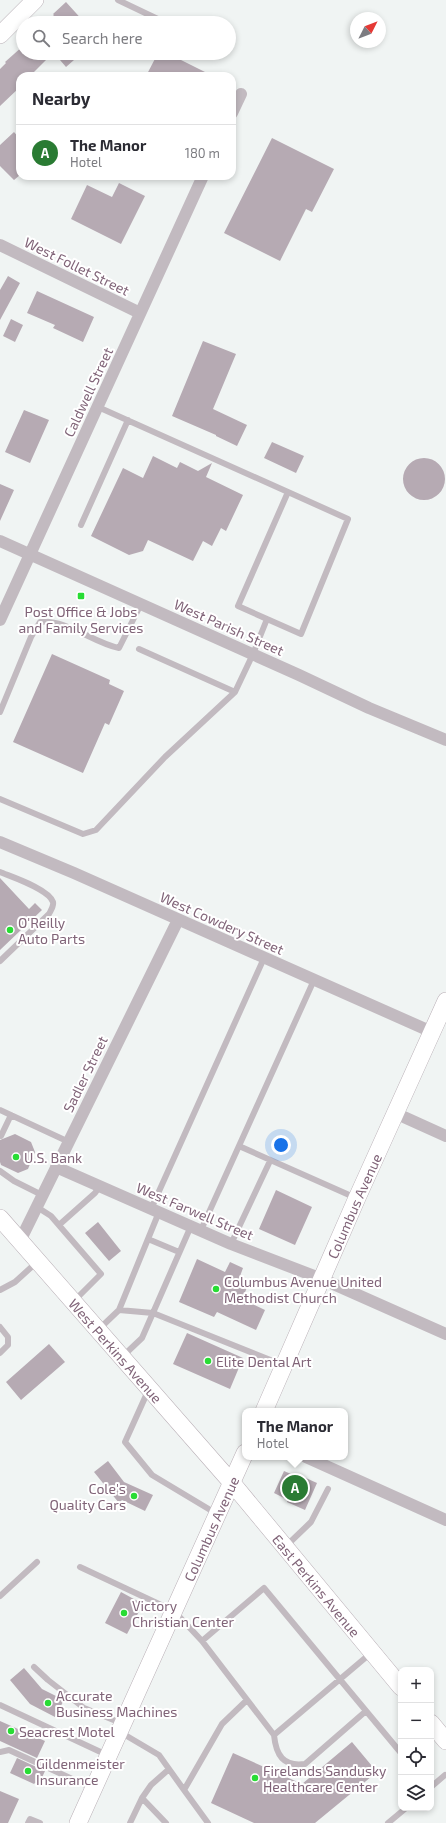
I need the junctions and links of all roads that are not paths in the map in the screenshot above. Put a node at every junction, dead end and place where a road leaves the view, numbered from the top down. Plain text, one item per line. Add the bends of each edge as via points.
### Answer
1 (35, 0) edge
2 (118, 0) edge
3 (19, 16) edge
4 (152, 16) edge
5 (16, 19) edge
6 (0, 35) edge
7 (241, 94) dead end
8 (236, 105) edge
9 (201, 180) edge
10 (0, 245) edge
11 (140, 313) junction
12 (98, 407) junction
13 (128, 420) junction
14 (288, 492) junction
15 (82, 526) dead end
16 (0, 542) edge
17 (30, 555) junction
18 (141, 604) junction
19 (268, 619) junction
20 (0, 620) edge
21 (139, 649) dead end
22 (253, 654) junction
23 (235, 692) junction
24 (0, 712) edge
25 (446, 740) edge
26 (0, 799) edge
27 (0, 842) edge
28 (0, 872) edge
29 (178, 920) junction
30 (264, 958) junction
31 (0, 961) edge
32 (314, 980) junction
33 (446, 1001) edge
34 (432, 1032) junction
35 (0, 1110) edge
36 (395, 1113) junction
37 (11, 1115) junction
38 (1, 1136) dead end
39 (446, 1136) edge
40 (69, 1142) junction
41 (239, 1146) junction
42 (270, 1160) junction
43 (56, 1167) junction
44 (0, 1171) edge
45 (100, 1186) junction
46 (42, 1195) junction
47 (357, 1198) junction
48 (37, 1207) junction
49 (155, 1210) junction
50 (0, 1218) edge
51 (59, 1225) junction
52 (196, 1228) junction
53 (148, 1239) junction
54 (20, 1241) junction
55 (231, 1244) junction
56 (179, 1252) junction
57 (38, 1261) junction
58 (322, 1279) junction
59 (0, 1290) edge
60 (73, 1302) junction
61 (119, 1310) junction
62 (153, 1313) junction
63 (0, 1327) edge
64 (98, 1330) junction
65 (446, 1334) edge
66 (0, 1352) edge
67 (122, 1358) junction
68 (284, 1366) junction
69 (149, 1389) junction
70 (265, 1408) edge
71 (242, 1460) edge
72 (313, 1460) edge
73 (232, 1483) junction
74 (328, 1489) dead end
75 (218, 1514) junction
76 (446, 1520) edge
77 (284, 1548) junction
78 (37, 1562) dead end
79 (80, 1567) dead end
80 (0, 1596) edge
81 (174, 1611) junction
82 (202, 1641) junction
83 (372, 1652) junction
84 (34, 1667) dead end
85 (339, 1679) junction
86 (398, 1683) edge
87 (246, 1700) junction
88 (0, 1705) edge
89 (366, 1711) junction
90 (434, 1727) edge
91 (121, 1728) junction
92 (274, 1735) junction
93 (446, 1741) edge
94 (398, 1749) edge
95 (0, 1752) edge
96 (108, 1755) junction
97 (168, 1770) junction
98 (446, 1775) edge
99 (434, 1784) edge
100 (94, 1789) junction
101 (184, 1790) junction
102 (142, 1798) junction
103 (402, 1811) edge
104 (28, 1823) edge
105 (40, 1823) edge
106 (78, 1823) edge
107 (130, 1823) edge
108 (166, 1823) edge
109 (208, 1823) edge
110 (388, 1823) edge

1 - 3 main road
2 - 4 lane
5 - 6 main road
7 - 8 street
9 - 11 street, Caldwell Street
10 - 11 street, West Follet Street
11 - 12 street, Caldwell Street
12 - 13 lane
12 - 17 street, Caldwell Street
13 - 14 lane
13 - 15 lane
14 - 19 lane via 238,606
14 - 19 lane via 348,519 301,634
16 - 17 street, West Parish Street
17 - 18 street, West Parish Street
17 - 20 street, Caldwell Street
18 - 22 street, West Parish Street
18 - 24 lane via 119,648 107,646 81,632 49,621 40,622 31,637
19 - 22 lane
21 - 23 lane
22 - 23 lane
22 - 25 street, West Parish Street via 369,708
23 - 26 lane via 166,757 96,830 83,834
27 - 29 street, West Cowdery Street
28 - 31 lane via 46,892 53,901 53,906 49,914
29 - 30 street, West Cowdery Street
29 - 40 street, Sadler Street
30 - 32 street, West Cowdery Street
30 - 49 lane
32 - 34 street, West Cowdery Street
32 - 41 lane
33 - 34 main road, Columbus Avenue
34 - 36 main road, Columbus Avenue
35 - 37 lane
36 - 39 street
36 - 47 main road, Columbus Avenue
37 - 38 lane
37 - 40 lane
40 - 43 street, Sadler Street
41 - 42 lane
41 - 52 lane
42 - 47 lane
42 - 55 lane
43 - 45 street, West Farwell Street
43 - 46 street, Sadler Street
44 - 46 lane
45 - 49 street, West Farwell Street
45 - 51 lane
46 - 48 street, Sadler Street
47 - 58 main road, Columbus Avenue
48 - 51 lane
48 - 54 street, Sadler Street
49 - 52 street, West Farwell Street
49 - 53 lane
50 - 54 main road, West Perkins Avenue
51 - 60 lane via 101,1274
52 - 55 street, West Farwell Street
52 - 56 lane
53 - 56 lane
53 - 61 lane
54 - 57 main road, West Perkins Avenue
55 - 58 street, West Farwell Street
56 - 62 lane
57 - 59 lane via 15,1282
57 - 60 main road, West Perkins Avenue
58 - 65 street, West Farwell Street
58 - 68 main road, Columbus Avenue
60 - 64 main road, West Perkins Avenue
61 - 62 lane
61 - 64 lane
62 - 67 lane via 142,1338
62 - 68 lane
63 - 66 lane via 8,1337 8,1345
64 - 67 main road, West Perkins Avenue
67 - 69 main road, West Perkins Avenue
68 - 70 main road, Columbus Avenue
69 - 73 main road, West Perkins Avenue
69 - 75 lane via 125,1442 152,1475
71 - 73 main road, Columbus Avenue
72 - 76 street
73 - 75 main road, Columbus Avenue
73 - 77 main road, East Perkins Avenue
74 - 77 lane via 311,1522
75 - 81 main road, Columbus Avenue
77 - 83 main road, East Perkins Avenue
78 - 80 lane
79 - 81 lane
81 - 82 lane
81 - 91 main road, Columbus Avenue
82 - 85 lane via 264,1588
82 - 87 lane
83 - 85 lane
83 - 86 main road, East Perkins Avenue
84 - 91 lane via 84,1708
85 - 89 lane
85 - 92 lane
87 - 92 lane
87 - 101 lane via 222,1724
88 - 96 lane
89 - 92 lane via 305,1764 296,1765 284,1760 276,1750
89 - 94 lane
90 - 93 main road
91 - 96 main road, Columbus Avenue
91 - 97 lane via 159,1755
95 - 100 lane via 9,1750
96 - 100 main road, Columbus Avenue
97 - 101 lane
97 - 102 lane via 151,1785
98 - 99 lane
100 - 106 main road, Columbus Avenue
101 - 109 lane
102 - 107 lane
102 - 108 lane
103 - 110 lane
104 - 105 lane via 30,1819

